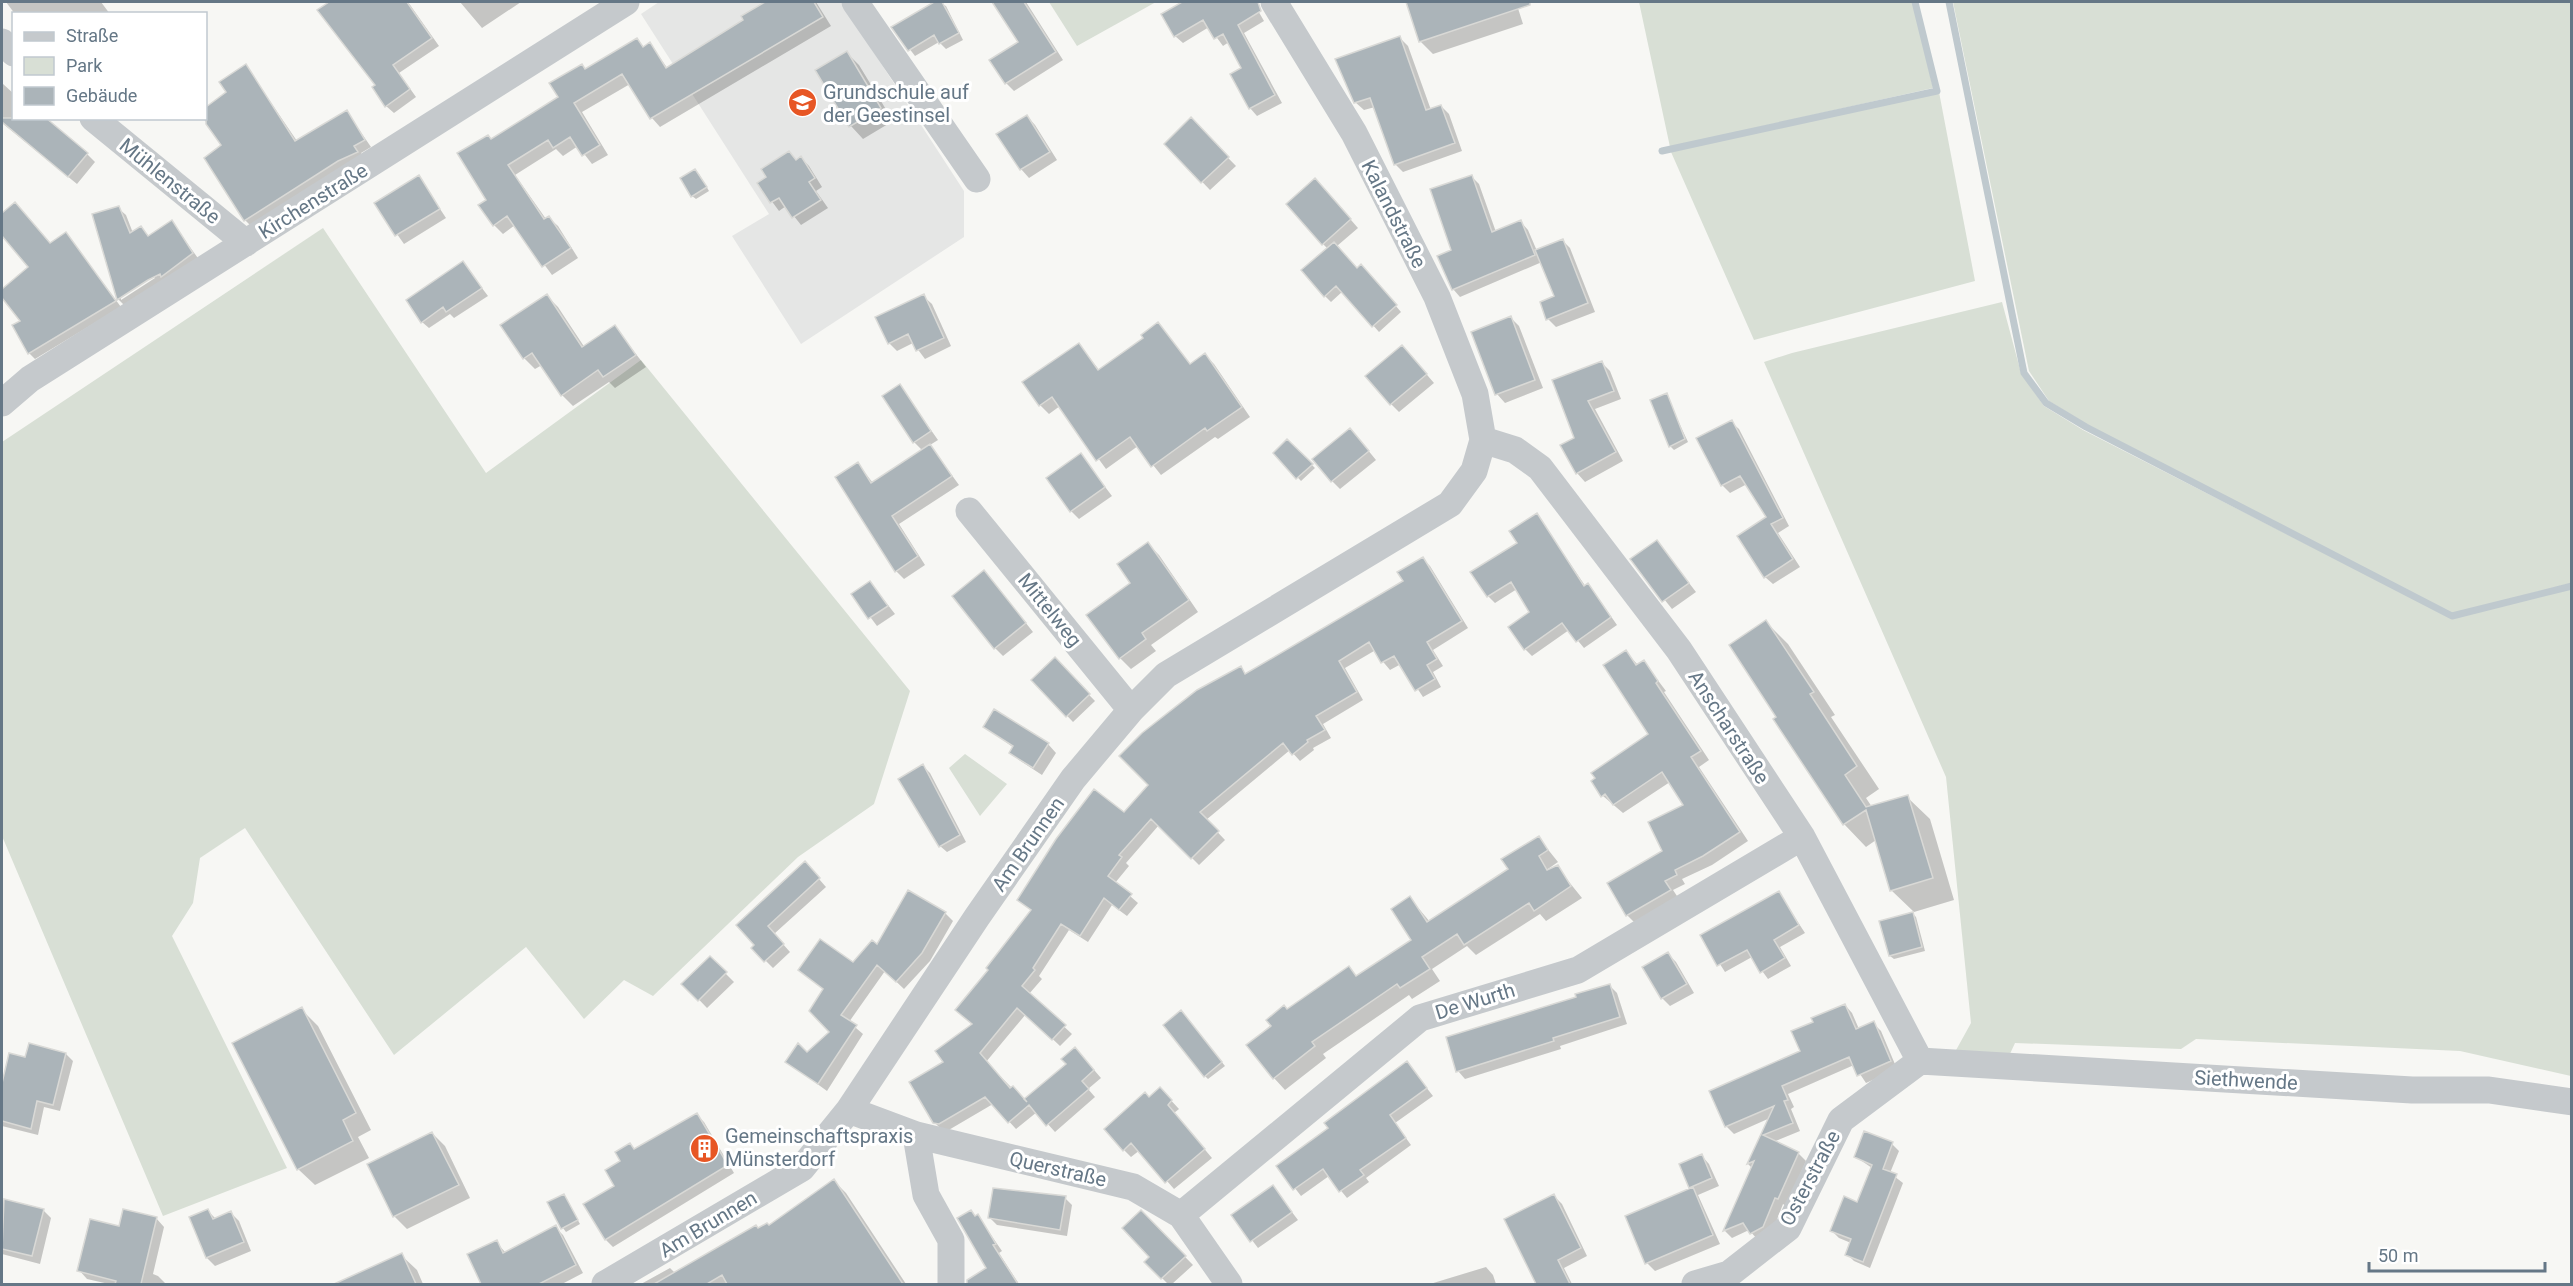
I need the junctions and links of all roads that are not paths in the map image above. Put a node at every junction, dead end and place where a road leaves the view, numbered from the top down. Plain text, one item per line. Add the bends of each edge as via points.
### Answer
1 (626, 2) edge
2 (855, 2) edge
3 (1274, 2) edge
4 (95, 120) edge
5 (977, 179) dead end
6 (246, 243) junction
7 (2, 403) edge
8 (1483, 440) junction
9 (969, 511) dead end
10 (1131, 710) junction
11 (1802, 837) junction
12 (1920, 1061) junction
13 (2571, 1102) edge
14 (849, 1110) junction
15 (916, 1135) junction
16 (1181, 1215) junction
17 (605, 1284) edge
18 (951, 1284) edge
19 (1229, 1284) edge
20 (1695, 1284) edge

1 - 6 street, Kirchenstraße
2 - 5 street
3 - 8 street, Kalandstraße via 1354,133 1437,297 1475,394
4 - 6 street, Mühlenstraße
6 - 7 street, Kirchenstraße via 30,379
8 - 10 street, Am Brunnen via 1474,471 1450,504 1166,675
8 - 11 street, Anscharstraße via 1515,450 1540,468 1679,650
9 - 10 street, Mittelweg
10 - 14 street, Am Brunnen via 1073,779
11 - 12 street, Anscharstraße
11 - 16 street, De Wurth via 1578,970 1420,1018
12 - 13 street, Siethwende via 2412,1090 2489,1090
12 - 20 street, Osterstraße via 1841,1120 1788,1228 1729,1274
14 - 15 street, Querstraße
14 - 17 street, Am Brunnen via 802,1168
15 - 16 street, Querstraße via 1133,1187
15 - 18 street via 926,1195 951,1240
16 - 19 street, Querstraße

